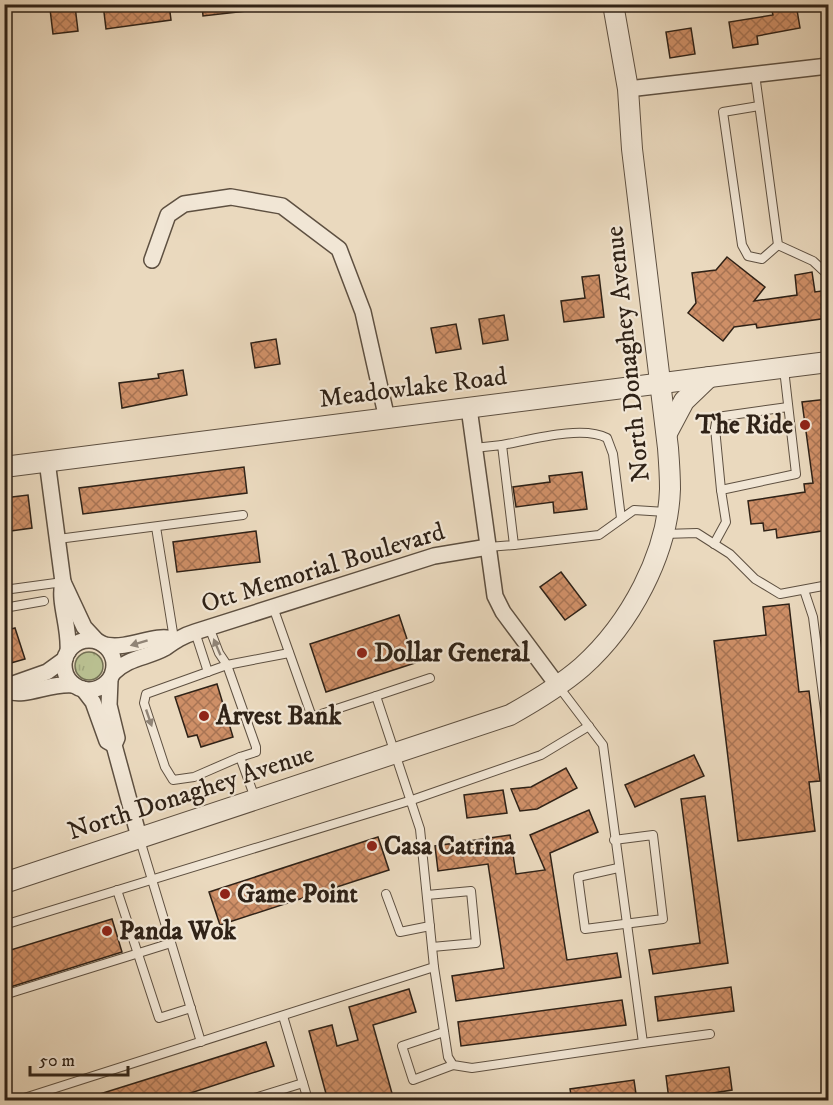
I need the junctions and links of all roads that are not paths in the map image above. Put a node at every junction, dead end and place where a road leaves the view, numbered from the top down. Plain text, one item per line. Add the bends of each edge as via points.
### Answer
1 (613, 4) edge
2 (828, 66) edge
3 (755, 74) junction
4 (628, 89) junction
5 (759, 106) junction
6 (778, 245) junction
7 (152, 260) dead end
8 (828, 274) edge
9 (828, 362) edge
10 (784, 368) junction
11 (710, 377) junction
12 (660, 382) junction
13 (788, 407) junction
14 (469, 408) junction
15 (387, 419) junction
16 (667, 433) junction
17 (502, 445) junction
18 (474, 448) junction
19 (47, 461) junction
20 (4, 467) edge
21 (721, 490) junction
22 (666, 512) junction
23 (243, 515) dead end
24 (621, 518) junction
25 (156, 527) junction
26 (663, 534) junction
27 (58, 539) junction
28 (714, 544) junction
29 (514, 545) junction
30 (488, 547) junction
31 (63, 582) junction
32 (828, 585) edge
33 (4, 590) edge
34 (804, 590) junction
35 (44, 601) dead end
36 (273, 607) junction
37 (4, 608) edge
38 (202, 630) junction
39 (174, 639) junction
40 (101, 643) junction
41 (289, 653) junction
42 (67, 655) junction
43 (227, 665) junction
44 (208, 672) junction
45 (111, 676) junction
46 (430, 678) dead end
47 (558, 686) junction
48 (79, 687) junction
49 (6, 692) edge
50 (376, 696) junction
51 (589, 726) junction
52 (828, 734) edge
53 (114, 745) junction
54 (396, 754) junction
55 (240, 757) junction
56 (255, 800) junction
57 (412, 800) junction
58 (139, 837) junction
59 (614, 840) junction
60 (618, 868) junction
61 (152, 879) junction
62 (4, 883) edge
63 (117, 890) junction
64 (386, 894) dead end
65 (427, 895) junction
66 (627, 924) junction
67 (4, 926) edge
68 (430, 926) junction
69 (171, 943) junction
70 (432, 947) junction
71 (138, 953) junction
72 (434, 967) junction
73 (4, 995) edge
74 (190, 1008) junction
75 (283, 1016) junction
76 (444, 1032) junction
77 (710, 1034) dead end
78 (201, 1042) junction
79 (643, 1043) junction
80 (453, 1065) junction
81 (303, 1083) junction
82 (24, 1100) edge
83 (248, 1101) edge
84 (309, 1101) edge

1 - 4 street, North Donaghey Avenue
2 - 3 street
3 - 4 street
3 - 5 lane
4 - 12 street, North Donaghey Avenue
5 - 6 lane
5 - 6 lane via 723,112 742,245 748,256 762,259
6 - 8 lane via 813,261
7 - 15 street via 168,215 183,204 231,197 282,206 339,249 363,312
9 - 10 street, Meadowlake Road
10 - 11 street, Meadowlake Road
10 - 13 lane
11 - 12 street, Meadowlake Road
11 - 16 street via 684,401
12 - 14 street, Meadowlake Road
12 - 16 street, North Donaghey Avenue
13 - 21 lane via 796,474
13 - 21 lane via 717,417
14 - 15 street, Meadowlake Road
14 - 18 street
15 - 19 street, Meadowlake Road
16 - 22 street, North Donaghey Avenue via 670,491
17 - 18 lane
17 - 24 lane via 570,434 597,433 607,438 613,454
17 - 29 lane
18 - 30 street
19 - 20 street, Meadowlake Road
19 - 27 street
21 - 28 lane via 726,522
22 - 24 lane via 634,510
22 - 26 street, North Donaghey Avenue
23 - 25 lane
24 - 29 lane via 599,535
25 - 27 lane
25 - 39 lane
26 - 28 lane via 697,533
26 - 47 street, North Donaghey Avenue via 634,602 613,633
27 - 31 street
28 - 34 lane via 755,579 780,594
29 - 30 lane
30 - 36 street, Ott Memorial Boulevard via 434,556
30 - 47 street via 495,596 503,612
31 - 33 lane
31 - 40 street via 84,627
31 - 42 street via 61,593 70,634
32 - 34 lane
34 - 52 lane via 813,617
35 - 37 lane
36 - 38 street, Ott Memorial Boulevard
36 - 41 lane
38 - 39 street, Ott Memorial Boulevard
43 -> 38 lane
38 - 44 lane
39 -> 40 street, Ott Memorial Boulevard via 162,636 128,646
39 - 45 street, Ott Memorial Boulevard via 165,648 126,662
40 - 42 street via 81,642
40 - 45 street via 113,656
41 - 43 lane
41 - 50 lane via 312,717
42 - 48 street via 66,676
42 - 49 street via 47,672 13,684
43 - 44 lane
43 - 55 lane via 256,747 256,752
44 -> 55 lane via 146,694 144,703 165,766 173,780 194,777
45 - 48 street via 96,689
45 - 53 street via 109,705 117,738
46 - 50 lane
47 - 51 lane
47 - 54 street, North Donaghey Avenue via 510,716
48 - 49 street via 51,685 17,695
48 - 53 street via 93,702 107,741
50 - 54 lane
51 - 57 lane via 541,755
51 - 59 lane via 603,745
53 - 58 street
54 - 56 street, North Donaghey Avenue
54 - 57 lane
55 - 56 lane
56 - 58 street, North Donaghey Avenue
57 - 61 lane
57 - 65 lane via 420,829
58 - 61 lane
58 - 62 street, North Donaghey Avenue
59 - 60 lane
59 - 66 lane via 652,835 663,919
60 - 66 lane
60 - 66 lane via 578,877 585,929
61 - 63 lane
61 - 69 lane
63 - 67 lane
63 - 71 lane
64 - 68 lane via 400,933
65 - 68 lane
65 - 70 lane via 471,891 476,943
66 - 79 lane
68 - 70 lane
69 - 71 lane
69 - 74 lane
70 - 72 lane
71 - 73 lane
71 - 74 lane via 159,1018
72 - 75 lane
72 - 76 lane
74 - 78 lane
75 - 78 lane
75 - 81 lane
76 - 80 lane
76 - 80 lane via 402,1046 413,1080
77 - 79 lane
78 - 82 lane
79 - 80 lane via 472,1068
81 - 83 lane
81 - 84 lane

